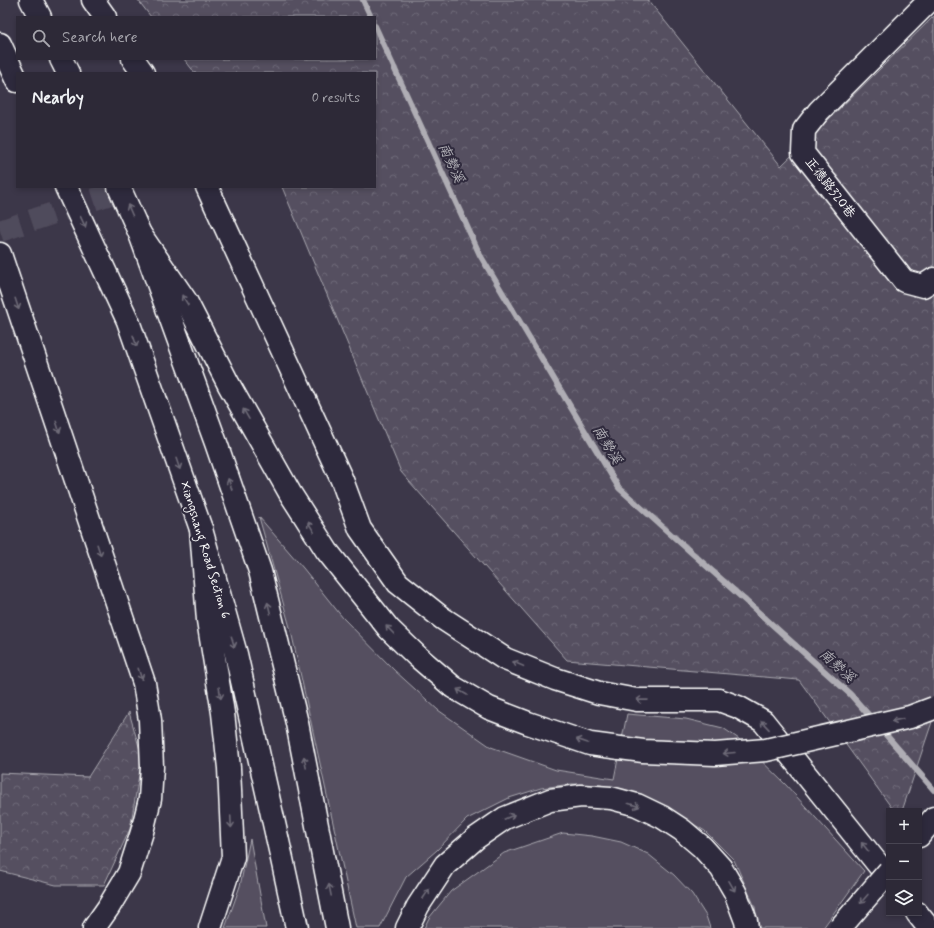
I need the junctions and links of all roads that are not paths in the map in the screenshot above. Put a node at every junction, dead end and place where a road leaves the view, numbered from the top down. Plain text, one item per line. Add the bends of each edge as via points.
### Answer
1 (31, 0) edge
2 (93, 0) edge
3 (930, 0) edge
4 (39, 16) edge
5 (104, 16) edge
6 (0, 44) edge
7 (62, 60) edge
8 (135, 60) edge
9 (68, 72) edge
10 (142, 72) edge
11 (16, 79) edge
12 (66, 188) edge
13 (120, 188) edge
14 (207, 188) edge
15 (140, 234) junction
16 (0, 254) edge
17 (934, 279) edge
18 (201, 529) junction
19 (934, 708) edge
20 (934, 818) edge
21 (922, 832) edge
22 (886, 874) edge
23 (886, 874) edge
24 (919, 916) edge
25 (94, 928) edge
26 (210, 928) edge
27 (296, 928) edge
28 (337, 928) edge
29 (407, 928) edge
30 (747, 928) edge
31 (840, 928) edge
32 (929, 928) edge

1 - 4 main road
2 - 5 main road
3 - 17 main road, 正德路320巷 via 819,111 804,130 803,154 904,281 923,286
6 - 11 main road
7 - 9 main road
8 - 10 main road
12 -> 18 main road, Xiangshang Road Section 6 via 128,321
15 -> 13 main road
22 -> 14 main road via 763,721 719,700 637,700 599,693 555,680 505,659 442,618 398,583 360,529 342,480
19 -> 15 main road, bridge via 910,717 766,750 715,754 643,751 590,744 489,708 453,688 388,629 327,551 290,493 229,385 186,301
28 -> 15 main road via 297,723 260,571
16 -> 25 main road via 144,683 150,720 150,799 142,832 129,873
18 -> 26 main road via 208,620 229,768 233,857
18 -> 27 main road, Xiangshang Road Section 6 via 236,654
20 - 21 main road
23 -> 31 main road, bridge
24 - 32 main road
29 -> 30 main road via 445,865 476,838 505,818 550,800 581,796 612,798 637,806 662,817 682,830 721,868 735,892

